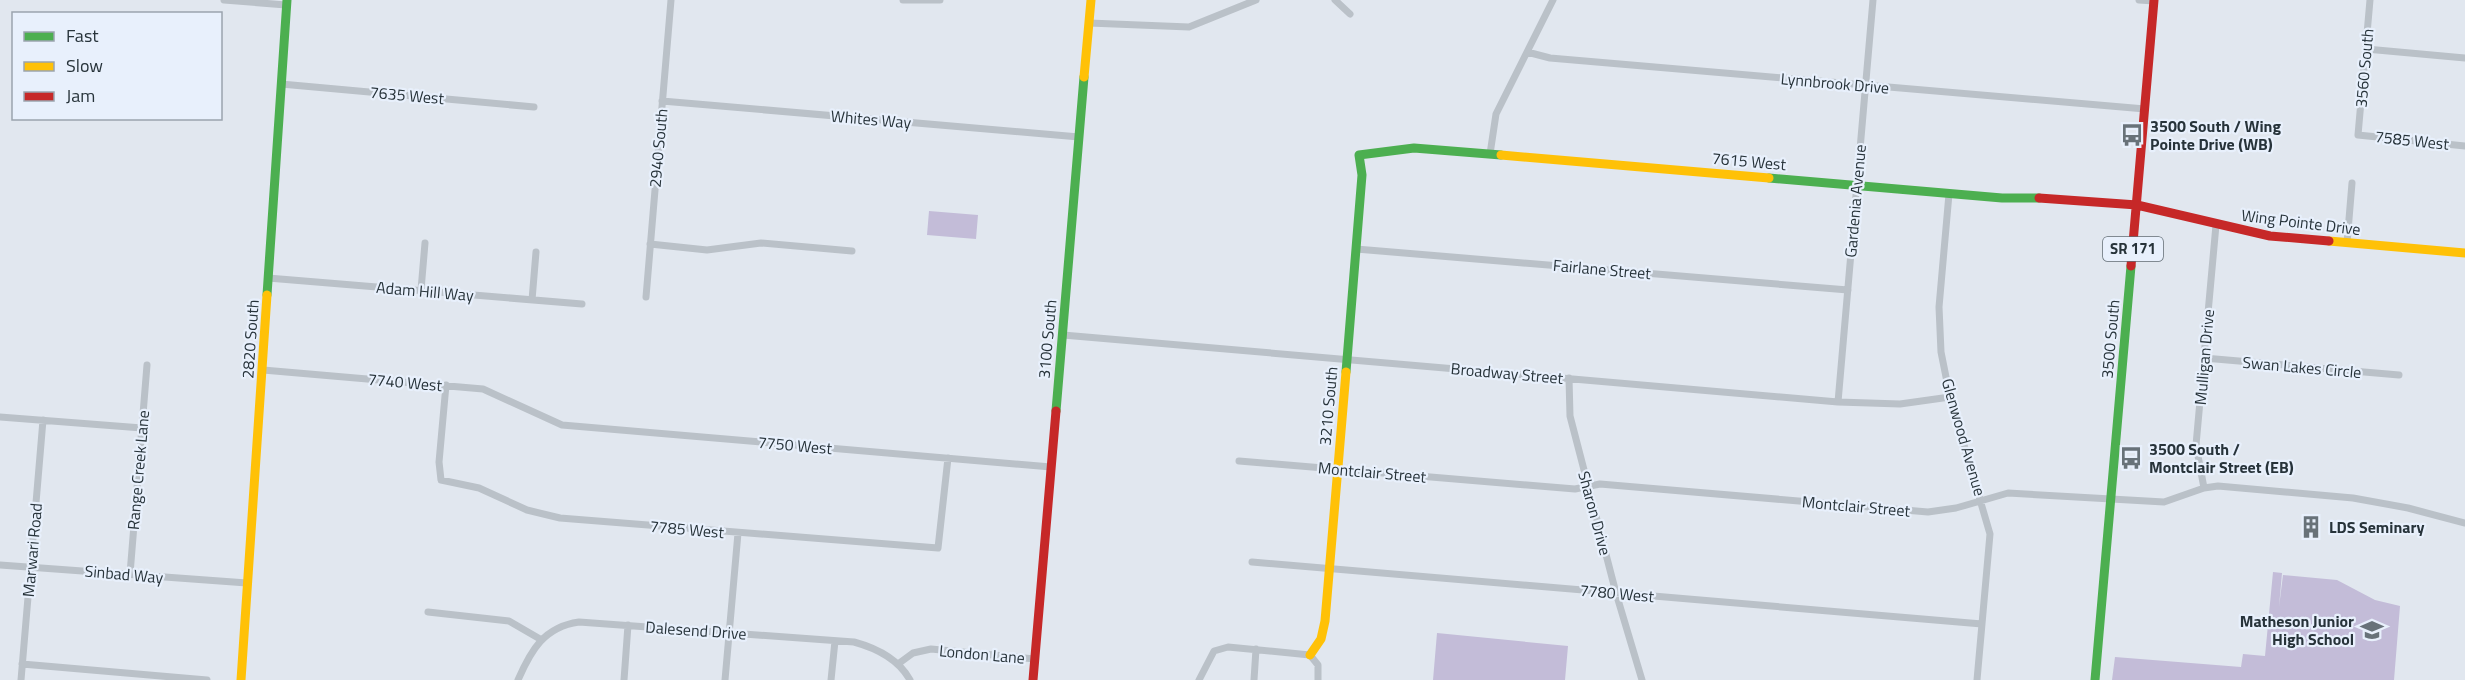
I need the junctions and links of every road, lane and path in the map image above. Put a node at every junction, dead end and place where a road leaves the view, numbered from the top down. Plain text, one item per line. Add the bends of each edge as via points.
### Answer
1 (224, 0) edge
2 (671, 0) edge
3 (903, 0) edge
4 (940, 0) edge
5 (1091, 0) edge
6 (1256, 0) edge
7 (1335, 0) edge
8 (1553, 0) edge
9 (1873, 0) edge
10 (2139, 0) edge
11 (2370, 0) edge
12 (2154, 1) edge
13 (286, 2) edge
14 (1350, 14) dead end
15 (1089, 23) junction
16 (2366, 49) junction
17 (1527, 52) junction
18 (2465, 58) edge
19 (281, 84) junction
20 (1865, 86) junction
21 (662, 101) junction
22 (534, 106) dead end
23 (2145, 110) junction
24 (2358, 135) joint
25 (1079, 137) junction
26 (2465, 146) edge
27 (1490, 154) junction
28 (1359, 155) joint
29 (2352, 183) dead end
30 (1856, 186) junction
31 (1949, 194) junction
32 (2137, 205) junction
33 (2216, 225) junction
34 (425, 243) dead end
35 (2347, 243) junction
36 (650, 244) junction
37 (1356, 249) junction
38 (852, 251) dead end
39 (536, 252) dead end
40 (2465, 253) edge
41 (268, 278) junction
42 (421, 290) junction
43 (1848, 290) junction
44 (646, 297) dead end
45 (532, 300) junction
46 (582, 304) dead end
47 (1062, 335) junction
48 (2204, 358) junction
49 (1347, 360) junction
50 (147, 365) dead end
51 (263, 370) junction
52 (2399, 375) dead end
53 (1569, 378) junction
54 (446, 385) junction
55 (1950, 397) junction
56 (1838, 402) junction
57 (0, 417) edge
58 (540, 417) joint
59 (43, 420) junction
60 (142, 428) junction
61 (948, 458) junction
62 (1239, 461) dead end
63 (1051, 467) junction
64 (1338, 469) junction
65 (1588, 486) junction
66 (2204, 488) junction
67 (1982, 499) junction
68 (2112, 499) junction
69 (2465, 522) edge
70 (738, 533) junction
71 (1252, 562) dead end
72 (0, 565) edge
73 (31, 566) junction
74 (1329, 569) junction
75 (130, 574) junction
76 (247, 583) junction
77 (1616, 593) junction
78 (428, 612) dead end
79 (1982, 624) junction
80 (628, 625) junction
81 (729, 634) junction
82 (540, 639) junction
83 (835, 641) junction
84 (1256, 650) junction
85 (1035, 658) junction
86 (1313, 658) junction
87 (22, 664) junction
88 (898, 664) junction
89 (21, 680) edge
90 (207, 680) edge
91 (241, 680) edge
92 (518, 680) edge
93 (624, 680) edge
94 (725, 680) edge
95 (831, 680) edge
96 (910, 680) edge
97 (1033, 680) edge
98 (1199, 680) edge
99 (1254, 680) edge
100 (1318, 680) edge
101 (1642, 680) edge
102 (1977, 680) edge
103 (2095, 680) edge

1 - 13 street
2 - 21 street, 2940 South
3 - 4 street
5 - 15 street, 3100 South
6 - 15 street via 1189,27
7 - 14 street
8 - 17 street
9 - 20 street, Gardenia Avenue
10 - 12 street
11 - 16 street, 3560 South
12 - 23 street, 3500 South / SR 171
13 - 19 street, 2820 South
15 - 25 street, 3100 South
16 - 18 street
16 - 24 street, 3560 South
17 - 20 street, Lynnbrook Drive via 1550,58
17 - 27 street via 1496,114
19 - 22 street, 7635 West
19 - 41 street, 2820 South
20 - 23 street, Lynnbrook Drive
20 - 30 street, Gardenia Avenue
21 - 25 street, Whites Way
21 - 36 street, 2940 South
23 - 32 street, 3500 South / SR 171
24 - 26 street, 7585 West
25 - 47 street, 3100 South
27 - 28 street, 7615 West via 1402,148
27 - 30 street, 7615 West
28 - 37 street, 3210 South via 1362,175
29 - 35 street
30 - 31 street, 7615 West
30 - 43 street, Gardenia Avenue
31 - 32 street, 7615 West
31 - 55 street, Glenwood Avenue via 1939,330
32 - 33 street, Wing Pointe Drive
32 - 68 street, 3500 South / SR 171
33 - 35 street, Wing Pointe Drive via 2270,236
33 - 48 street, Mulligan Drive
34 - 42 street
35 - 40 street, Wing Pointe Drive
36 - 38 street via 706,250 761,243
36 - 44 street, 2940 South
37 - 43 street, Fairlane Street
37 - 49 street, 3210 South
39 - 45 street
41 - 42 street, Adam Hill Way
41 - 51 street, 2820 South
42 - 45 street, Adam Hill Way
43 - 56 street, Gardenia Avenue
45 - 46 street, Adam Hill Way
47 - 49 street, Broadway Street
47 - 63 street, 3100 South
48 - 52 street, Swan Lakes Circle
48 - 66 street, Mulligan Drive via 2196,445
49 - 53 street, Broadway Street
49 - 64 street, 3210 South
50 - 60 street, Range Creek Lane
51 - 54 street, 7740 West
51 - 76 street, 2820 South
53 - 56 street, Broadway Street
53 - 65 street, Sharon Drive via 1568,405
54 - 58 street, 7740 West via 483,389
54 - 70 street, 7785 West via 441,480 478,488 527,510 560,518
55 - 56 street, Broadway Street via 1900,404
55 - 67 street, Glenwood Avenue
57 - 59 street
58 - 61 street, 7750 West via 562,425
59 - 60 street
59 - 73 street, Marwari Road
60 - 75 street, Range Creek Lane
61 - 63 street, 7750 West
61 - 70 street, 7785 West via 938,548
62 - 64 street, Montclair Street
63 - 85 street, 3100 South
64 - 65 street, Montclair Street via 1575,489
64 - 74 street, 3210 South
65 - 67 street, Montclair Street via 1928,512
65 - 77 street, Sharon Drive
66 - 68 street, Montclair Street via 2164,502
66 - 69 street, Montclair Street via 2353,498
67 - 68 street, Montclair Street via 2007,493
67 - 79 street, Glenwood Avenue via 1990,534
68 - 103 street, 3500 South / SR 171
70 - 81 street
71 - 74 street, 7780 West
72 - 73 street, Sinbad Way
73 - 75 street, Sinbad Way
73 - 87 street, Marwari Road
74 - 77 street, 7780 West
74 - 86 street, 3210 South via 1321,639
75 - 76 street, Sinbad Way
76 - 91 street, 2820 South
77 - 79 street, 7780 West
77 - 101 street, Sharon Drive
78 - 82 street via 509,621
79 - 102 street, Glenwood Avenue
80 - 81 street, Dalesend Drive
80 - 82 street, Dalesend Drive via 570,623
80 - 93 street
81 - 83 street, Dalesend Drive
81 - 94 street
82 - 92 street, Dalesend Drive
83 - 88 street, Dalesend Drive via 870,647
83 - 95 street
84 - 86 street
84 - 98 street via 1228,647 1214,651
84 - 99 street
85 - 88 street, London Lane via 931,649 913,653
85 - 97 street, 3100 South
86 - 100 street
87 - 89 street, Marwari Road
87 - 90 street
88 - 96 street

